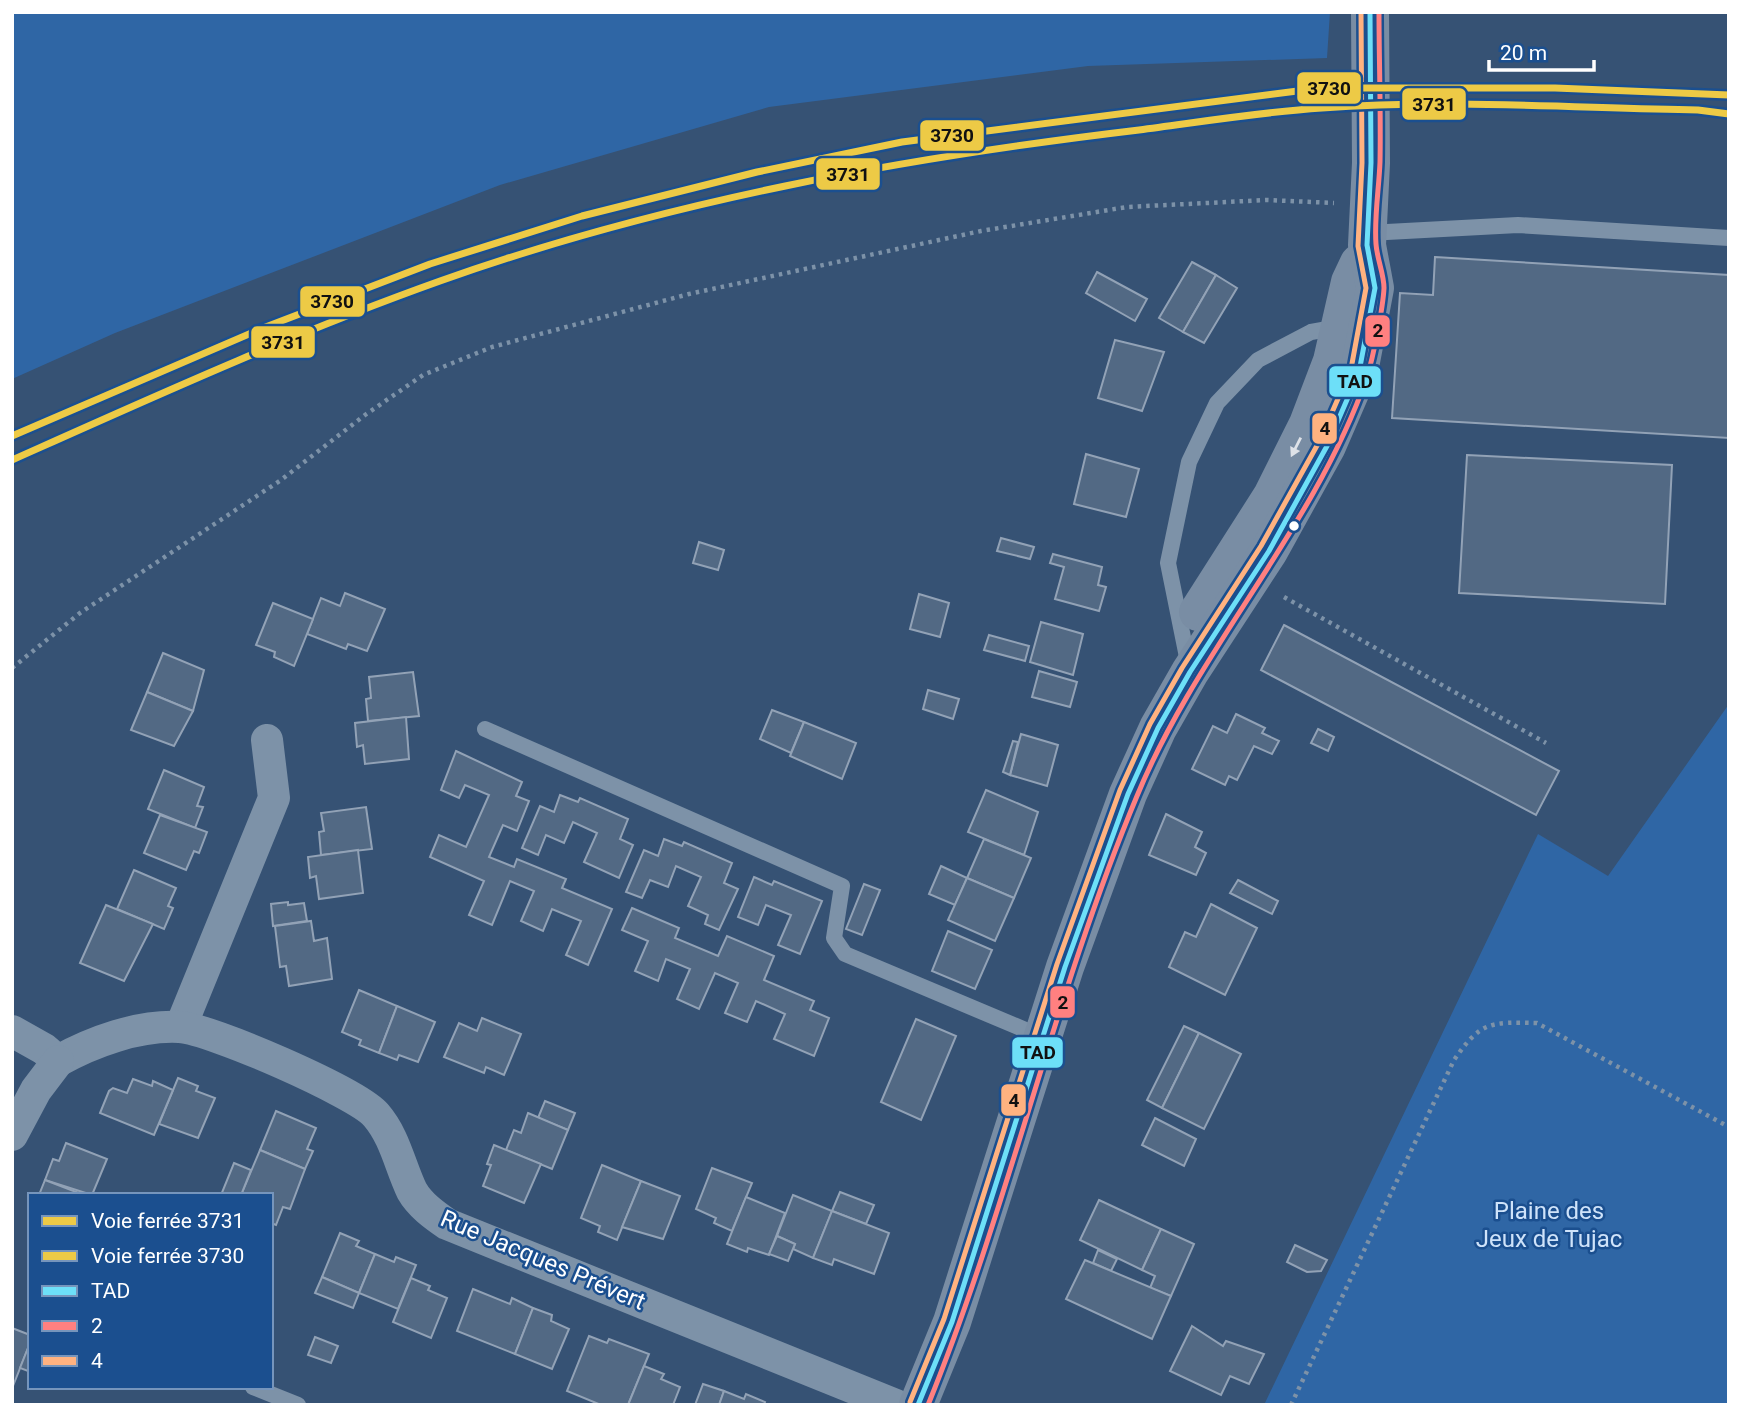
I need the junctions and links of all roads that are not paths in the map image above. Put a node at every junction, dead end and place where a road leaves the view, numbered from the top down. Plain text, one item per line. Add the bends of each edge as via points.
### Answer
1 (1370, 12) edge
2 (1368, 229) junction
3 (1729, 238) edge
4 (1355, 324) junction
5 (1186, 655) junction
6 (485, 729) dead end
7 (267, 740) dead end
8 (181, 1026) junction
9 (12, 1031) edge
10 (1032, 1033) junction
11 (58, 1061) junction
12 (12, 1135) edge
13 (258, 1389) edge
14 (298, 1405) edge
15 (898, 1405) edge
16 (918, 1405) edge

1 - 2 street
2 - 3 lane via 1518,225
2 - 4 street via 1375,288
4 -> 5 street via 1272,496
4 - 5 street via 1359,372 1338,426 1251,578
4 - 5 lane via 1311,332 1258,360 1217,403 1189,462 1168,563
5 - 10 street
6 - 10 lane via 842,886 834,938 845,954
7 - 8 street via 274,797
8 - 11 street, Rue Jacques Prévert via 84,1046
8 - 15 street, Rue Jacques Prévert via 355,1097 375,1113 388,1133 413,1193 447,1224
9 - 11 street
10 - 15 street via 968,1193 960,1240 940,1304
10 - 16 street via 952,1322
11 - 12 street
13 - 14 lane

